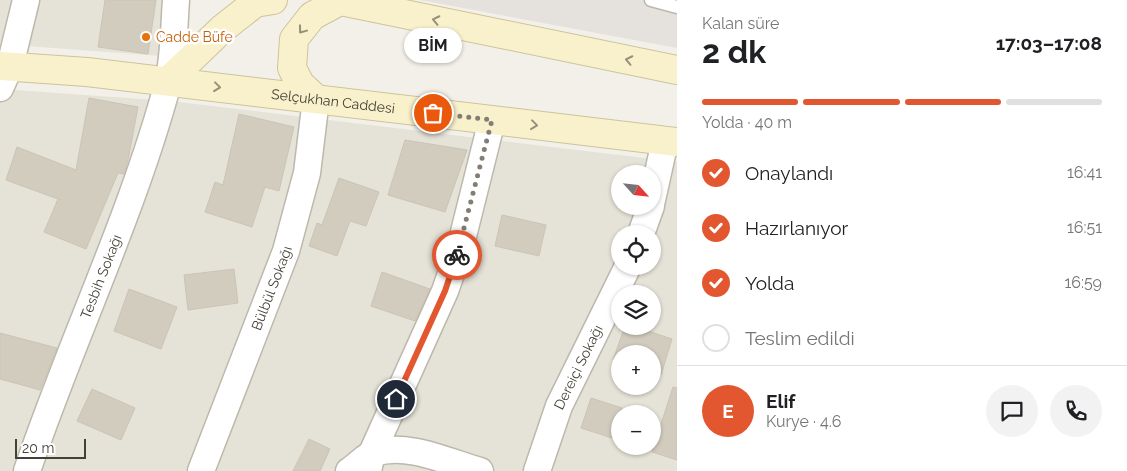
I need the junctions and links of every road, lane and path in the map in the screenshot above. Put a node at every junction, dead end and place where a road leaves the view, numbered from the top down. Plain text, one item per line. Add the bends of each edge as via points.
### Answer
1 (26, 0) edge
2 (176, 0) edge
3 (273, 0) edge
4 (338, 0) edge
5 (651, 0) edge
6 (677, 7) edge
7 (677, 70) edge
8 (3, 74) edge
9 (168, 81) junction
10 (316, 99) junction
11 (492, 120) junction
12 (671, 142) edge
13 (661, 173) edge
14 (624, 275) edge
15 (370, 462) edge
16 (27, 471) edge
17 (201, 471) edge
18 (349, 471) edge
19 (480, 471) edge
20 (537, 471) edge

1 - 8 street
2 - 9 street, Tesbih Sokağı
3 - 9 street via 255,3 222,29
7 -> 4 street
4 -> 10 street via 312,16 294,39 292,68 300,84
5 - 6 lane
8 - 9 street, Selçukhan Caddesi via 87,72
9 -> 10 street, Selçukhan Caddesi
9 - 16 street, Tesbih Sokağı via 118,235 46,414
10 - 11 street, Selçukhan Caddesi
10 - 17 street, Bülbül Sokağı via 307,174 286,251
11 -> 12 street, Selçukhan Caddesi
11 - 15 street via 460,248 445,291
12 - 13 street
14 - 20 street, Dereiçi Sokağı via 560,406
15 - 18 street
15 - 19 street via 394,450 414,452

